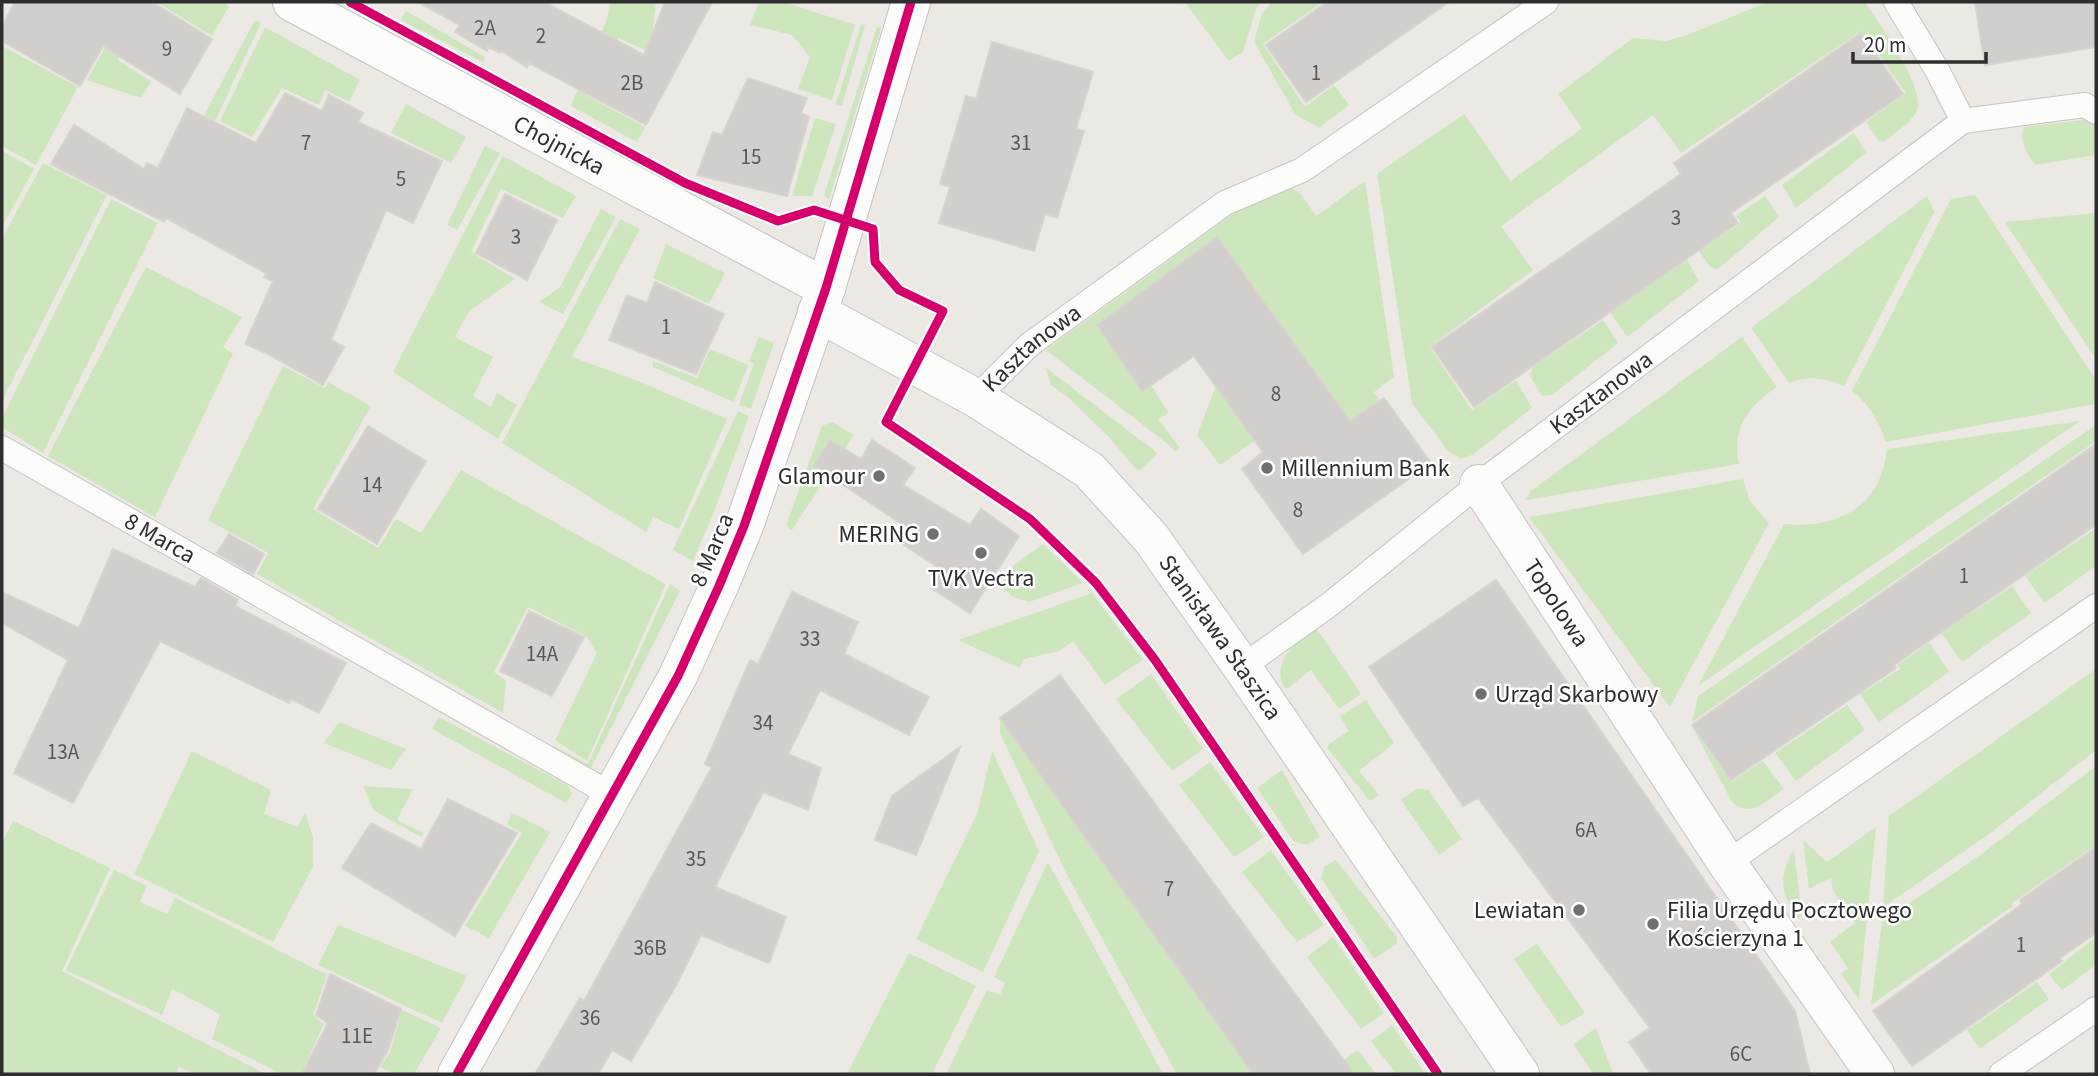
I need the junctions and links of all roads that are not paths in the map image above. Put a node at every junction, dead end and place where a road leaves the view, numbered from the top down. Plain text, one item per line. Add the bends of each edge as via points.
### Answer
1 (292, 2) edge
2 (911, 2) edge
3 (1546, 2) edge
4 (1896, 2) edge
5 (2096, 112) edge
6 (1963, 121) junction
7 (822, 300) junction
8 (976, 398) junction
9 (2, 448) edge
10 (1479, 484) junction
11 (2096, 606) edge
12 (1242, 667) junction
13 (611, 796) junction
14 (1727, 863) junction
15 (2096, 1009) edge
16 (1514, 1072) edge
17 (457, 1074) edge
18 (1875, 1074) edge
19 (2001, 1074) edge

1 - 7 street, Chojnicka
2 - 7 street, 8 Marca
3 - 8 lane, Kasztanowa via 1302,170 1225,203 1029,345
4 - 6 lane
5 - 6 lane, Kasztanowa via 2085,105
6 - 10 lane, Kasztanowa
7 - 8 street, Stanisława Staszica
7 - 13 street, 8 Marca via 719,586 678,676
8 - 12 street, Stanisława Staszica via 1089,470 1151,538
9 - 13 lane, 8 Marca
10 - 12 lane, Kasztanowa via 1329,605
10 - 14 street, Topolowa
11 - 14 lane
12 - 16 street, Stanisława Staszica
13 - 17 street, 8 Marca
14 - 18 street, Topolowa
15 - 19 lane

